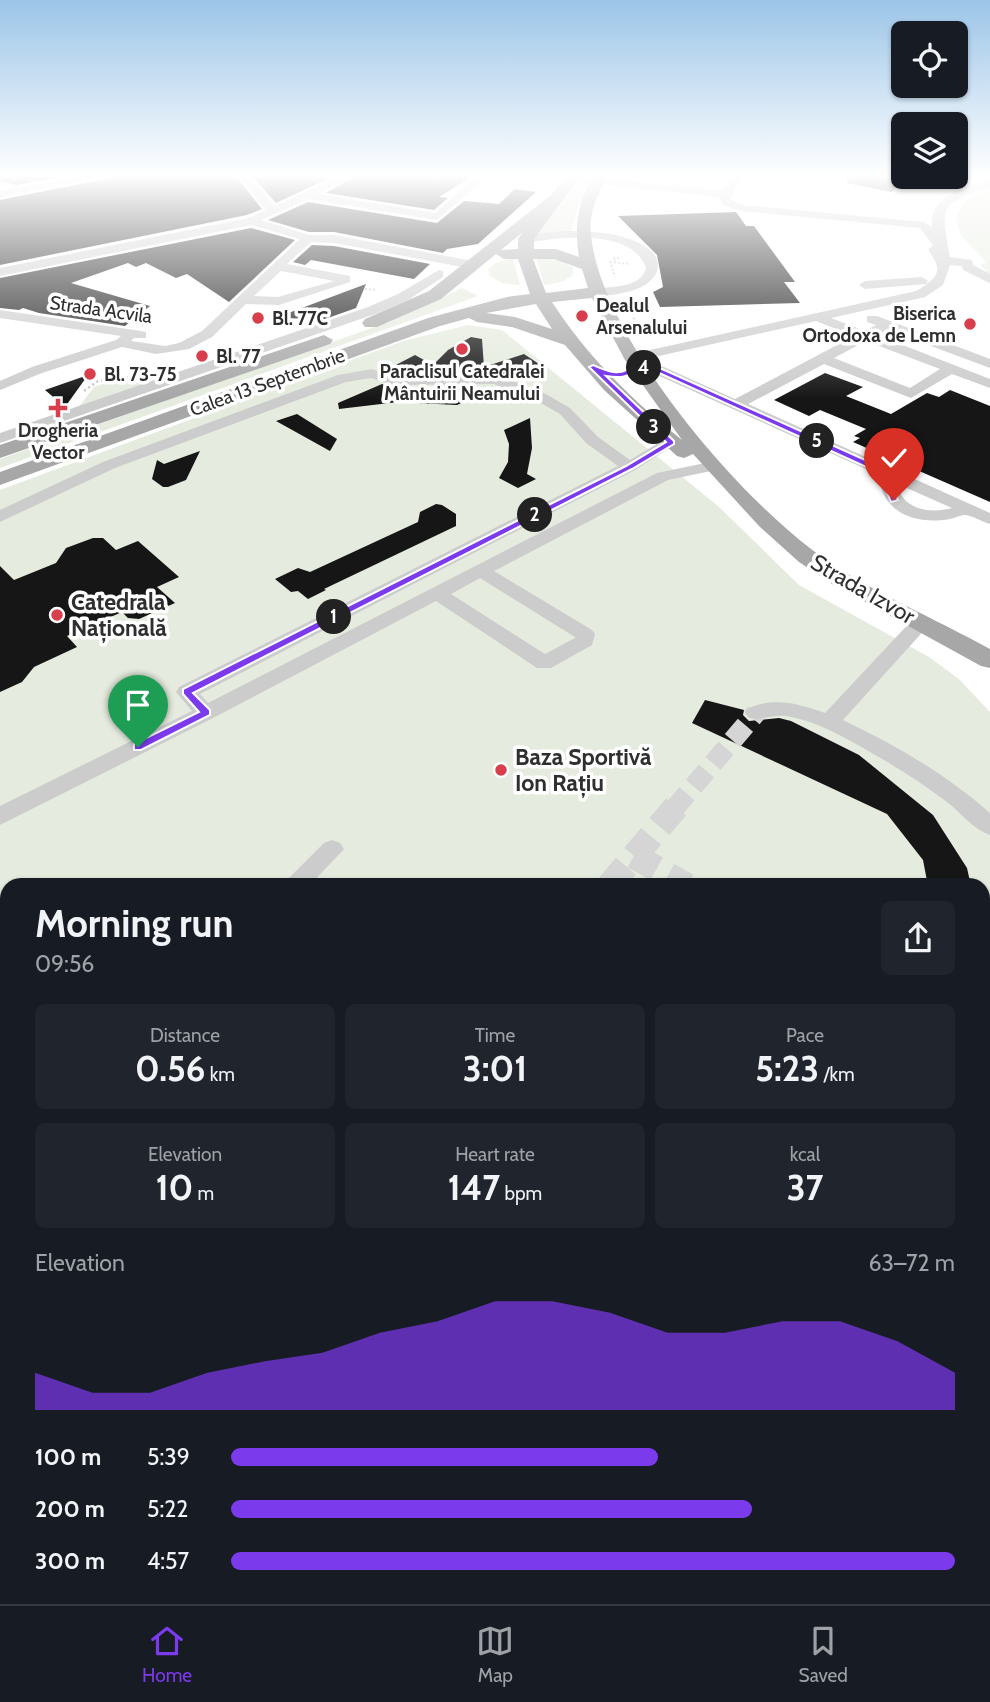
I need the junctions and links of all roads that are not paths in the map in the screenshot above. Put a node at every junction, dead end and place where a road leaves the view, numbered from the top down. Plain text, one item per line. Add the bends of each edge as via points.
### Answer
1 (107, 250) edge
2 (294, 250) edge
3 (383, 250) edge
4 (502, 250) edge
5 (517, 250) edge
6 (525, 250) edge
7 (539, 250) edge
8 (586, 250) edge
9 (638, 250) edge
10 (934, 250) edge
11 (963, 250) edge
12 (943, 260) junction
13 (967, 265) junction
14 (276, 266) junction
15 (589, 266) junction
16 (479, 271) junction
17 (0, 272) edge
18 (324, 273) junction
19 (439, 274) dead end
20 (990, 279) edge
21 (865, 285) dead end
22 (253, 289) junction
23 (598, 292) junction
24 (538, 297) junction
25 (242, 300) junction
26 (848, 310) junction
27 (0, 314) edge
28 (449, 317) junction
29 (817, 317) junction
30 (886, 325) junction
31 (567, 336) junction
32 (605, 336) junction
33 (863, 337) junction
34 (126, 338) junction
35 (822, 358) junction
36 (921, 358) junction
37 (638, 360) junction
38 (990, 364) edge
39 (593, 367) junction
40 (950, 369) junction
41 (882, 382) junction
42 (990, 384) edge
43 (0, 386) edge
44 (735, 404) junction
45 (0, 438) edge
46 (671, 442) junction
47 (0, 452) edge
48 (629, 467) junction
49 (705, 468) junction
50 (898, 478) junction
51 (0, 479) edge
52 (748, 502) junction
53 (965, 508) junction
54 (0, 517) edge
55 (990, 519) edge
56 (481, 571) junction
57 (438, 594) junction
58 (920, 622) junction
59 (990, 660) edge
60 (206, 713) junction
61 (756, 713) tunnel mouth
62 (829, 722) junction
63 (0, 816) edge
64 (990, 826) edge
65 (332, 849) dead end
66 (301, 878) edge

1 - 17 street
2 - 14 street
3 - 16 street
4 - 16 main road, Calea 13 Septembrie
5 - 16 main road
6 - 24 main road
7 - 15 main road
8 - 15 main road
9 - 23 street via 653,266 651,276 640,284
10 - 12 street
11 - 13 street
12 - 13 street
12 - 21 street via 940,269 921,281
13 - 20 street
13 - 26 street via 956,281 932,291
14 - 18 street
14 - 22 street
15 - 23 main road
16 - 24 main road
16 - 47 main road, Calea 13 Septembrie via 389,316
18 - 22 street via 274,289
18 - 25 street via 345,277 343,282 279,301
19 - 45 street via 403,297 360,314
22 - 25 street
23 - 24 main road, Calea 13 Septembrie
23 - 32 main road, Strada Izvor
24 - 28 main road, Calea 13 Septembrie
24 - 31 main road, Strada Izvor
25 - 34 street, Strada Acvila via 207,334 164,352
26 - 29 street
26 - 30 street
27 - 34 street, Strada Acvila
28 - 31 main road via 485,317
28 - 51 main road, Calea 13 Septembrie
29 - 33 street
29 - 37 street
30 - 33 street
30 - 38 street
31 - 32 main road
31 - 39 main road, Strada Izvor
32 - 37 main road, Strada Izvor
33 - 35 street
33 - 36 street
34 - 43 street
35 - 41 street
35 - 44 street
36 - 40 street
36 - 41 street
37 - 39 main road via 630,373 602,373
37 - 44 street
37 - 52 main road, Strada Izvor via 676,421
39 - 46 main road, Strada Izvor
40 - 41 street via 911,394
40 - 42 street
44 - 50 street
46 - 48 street
46 - 49 main road, Strada Izvor
48 - 54 street via 592,440 565,411 519,387 496,380 392,381 365,373 109,465
48 - 60 street via 186,692
49 - 52 main road, Strada Izvor
49 - 56 street via 663,476
50 - 53 street
50 - 53 street via 889,494 912,511 950,515
52 - 58 main road, Strada Izvor via 818,564
53 - 55 street
56 - 57 street
56 - 57 street via 585,634 585,641 548,663 540,662
57 - 60 street
58 - 59 main road, Strada Izvor
58 - 62 street
60 - 63 street
61 - 62 street via 766,707
62 - 64 street via 869,740 975,811
65 - 66 street

